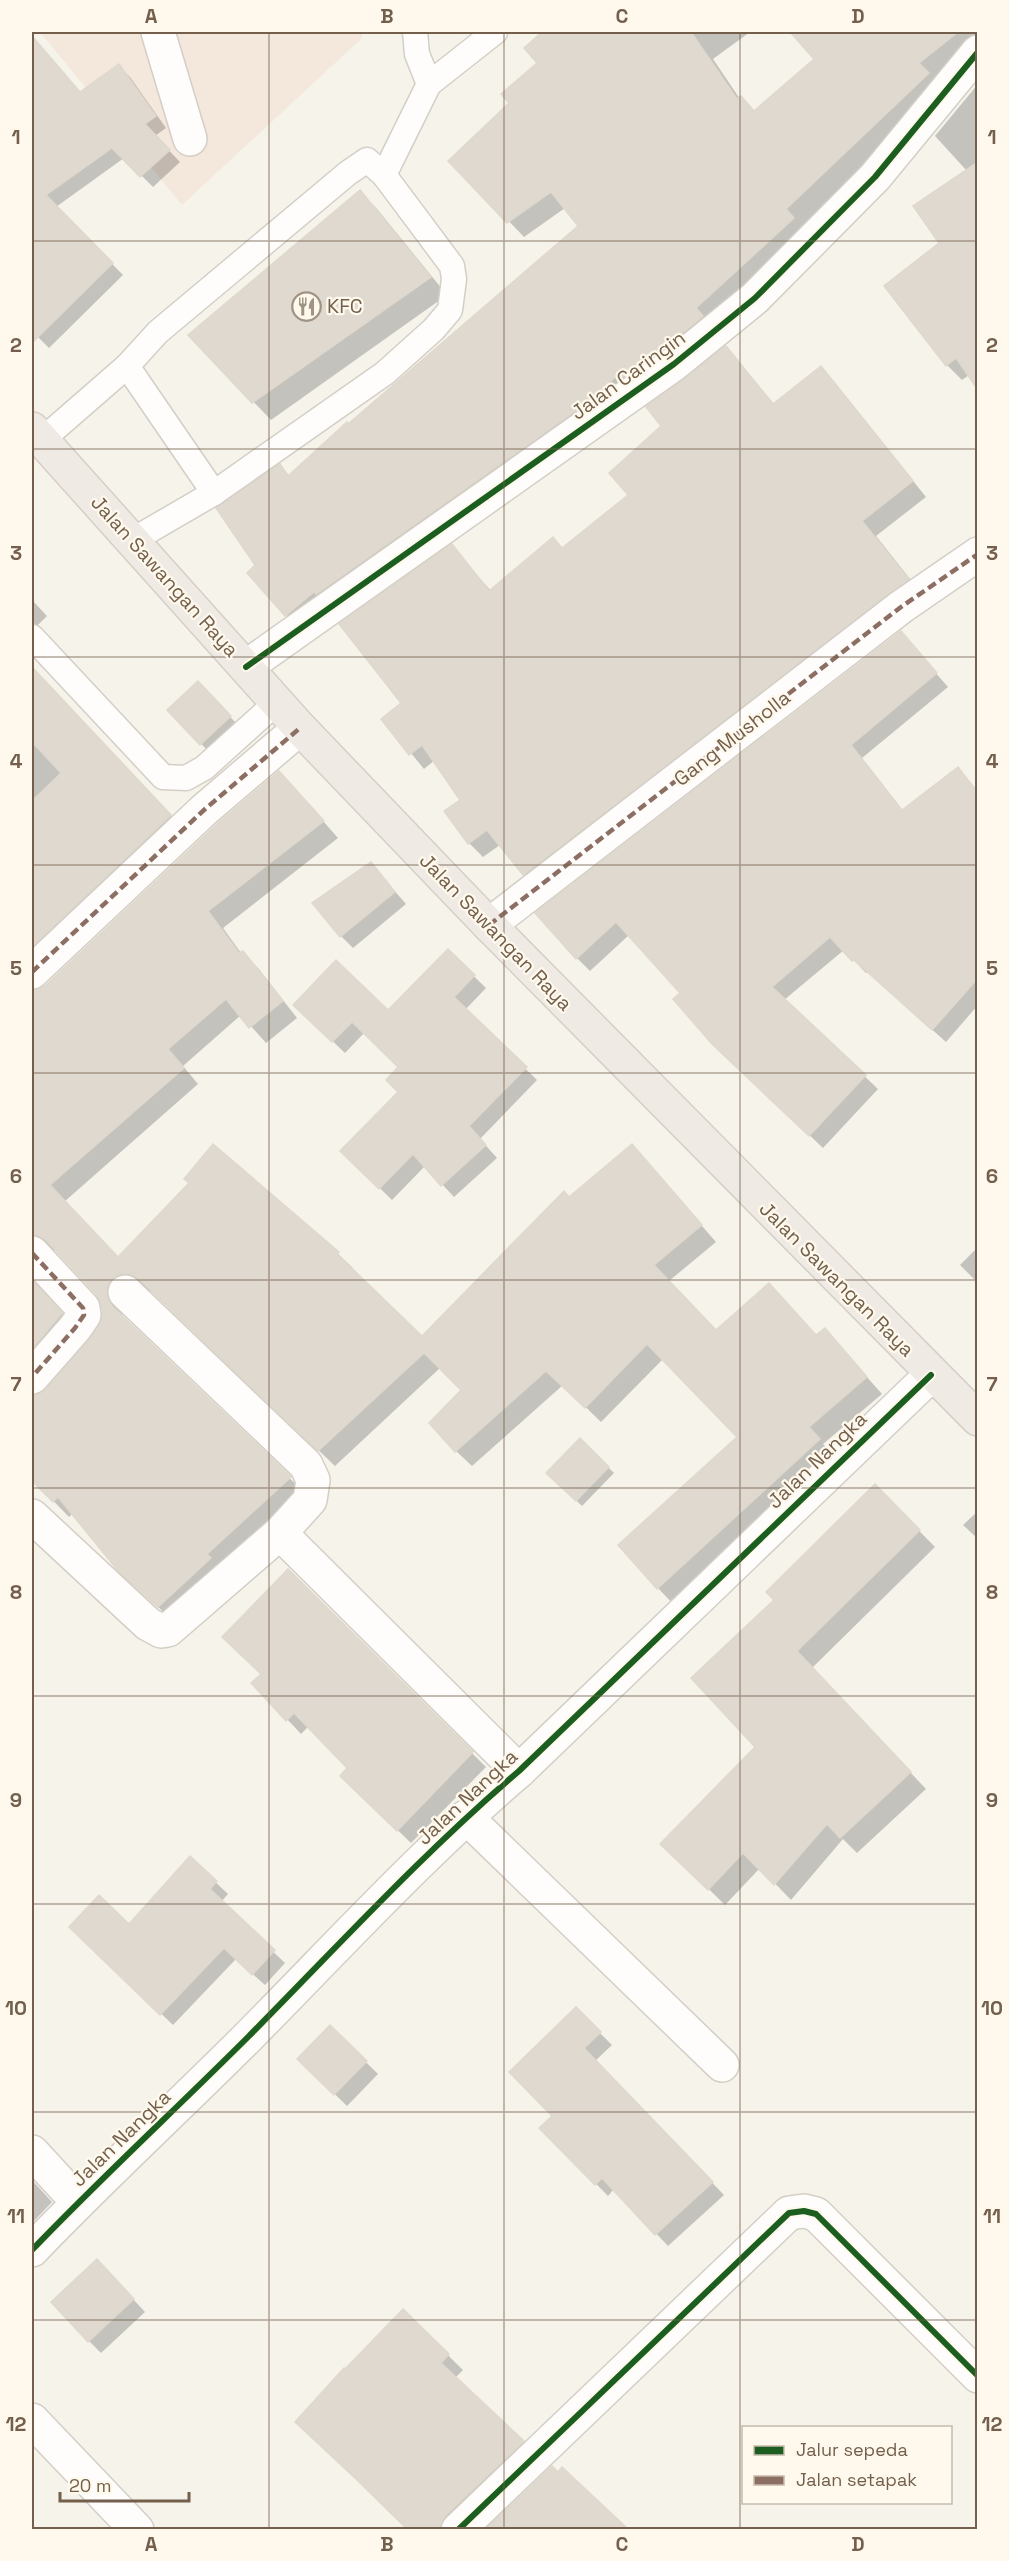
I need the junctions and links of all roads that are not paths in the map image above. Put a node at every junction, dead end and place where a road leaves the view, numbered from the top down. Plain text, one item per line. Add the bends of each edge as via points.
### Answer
1 (158, 32) edge
2 (415, 32) edge
3 (495, 32) edge
4 (978, 52) edge
5 (429, 84) junction
6 (190, 138) dead end
7 (384, 175) junction
8 (127, 366) junction
9 (37, 434) edge
10 (214, 493) junction
11 (133, 540) junction
12 (978, 554) edge
13 (32, 637) edge
14 (246, 667) junction
15 (277, 702) junction
16 (300, 728) junction
17 (489, 926) junction
18 (32, 972) edge
19 (32, 1253) edge
20 (125, 1292) dead end
21 (931, 1375) junction
22 (32, 1377) edge
23 (978, 1419) edge
24 (32, 1516) edge
25 (280, 1533) junction
26 (519, 1770) junction
27 (466, 1817) junction
28 (722, 2065) dead end
29 (32, 2152) edge
30 (78, 2202) junction
31 (32, 2250) edge
32 (978, 2376) edge
33 (32, 2420) edge
34 (137, 2529) edge
35 (458, 2529) edge

1 - 6 street
2 - 5 lane via 417,54
3 - 5 lane
4 - 14 street, Jalan Caringin via 875,177 755,298 674,364
5 - 7 lane
7 - 8 lane via 367,160 348,173 158,332
7 - 10 lane via 452,266 450,310 385,374
8 - 9 lane
8 - 10 lane
9 - 11 highway, Jalan Sawangan Raya
10 - 11 lane
11 - 14 highway, Jalan Sawangan Raya
12 - 17 street, Gang Musholla via 901,607
13 - 15 lane via 162,777 186,778 204,768
14 - 15 highway, Jalan Sawangan Raya
15 - 16 highway, Jalan Sawangan Raya
16 - 17 highway, Jalan Sawangan Raya
16 - 18 street via 204,810
17 - 21 highway, Jalan Sawangan Raya
19 - 22 street via 84,1315
20 - 25 street via 306,1465 313,1480 310,1500
21 - 23 highway, Jalan Sawangan Raya
21 - 26 street, Jalan Nangka
24 - 25 street via 148,1624 161,1631 168,1630
25 - 26 street
26 - 27 street, Jalan Nangka
27 - 28 street
27 - 30 street, Jalan Nangka
29 - 30 street
30 - 31 street, Jalan Nangka
32 - 35 street via 816,2214 789,2213
33 - 34 street

